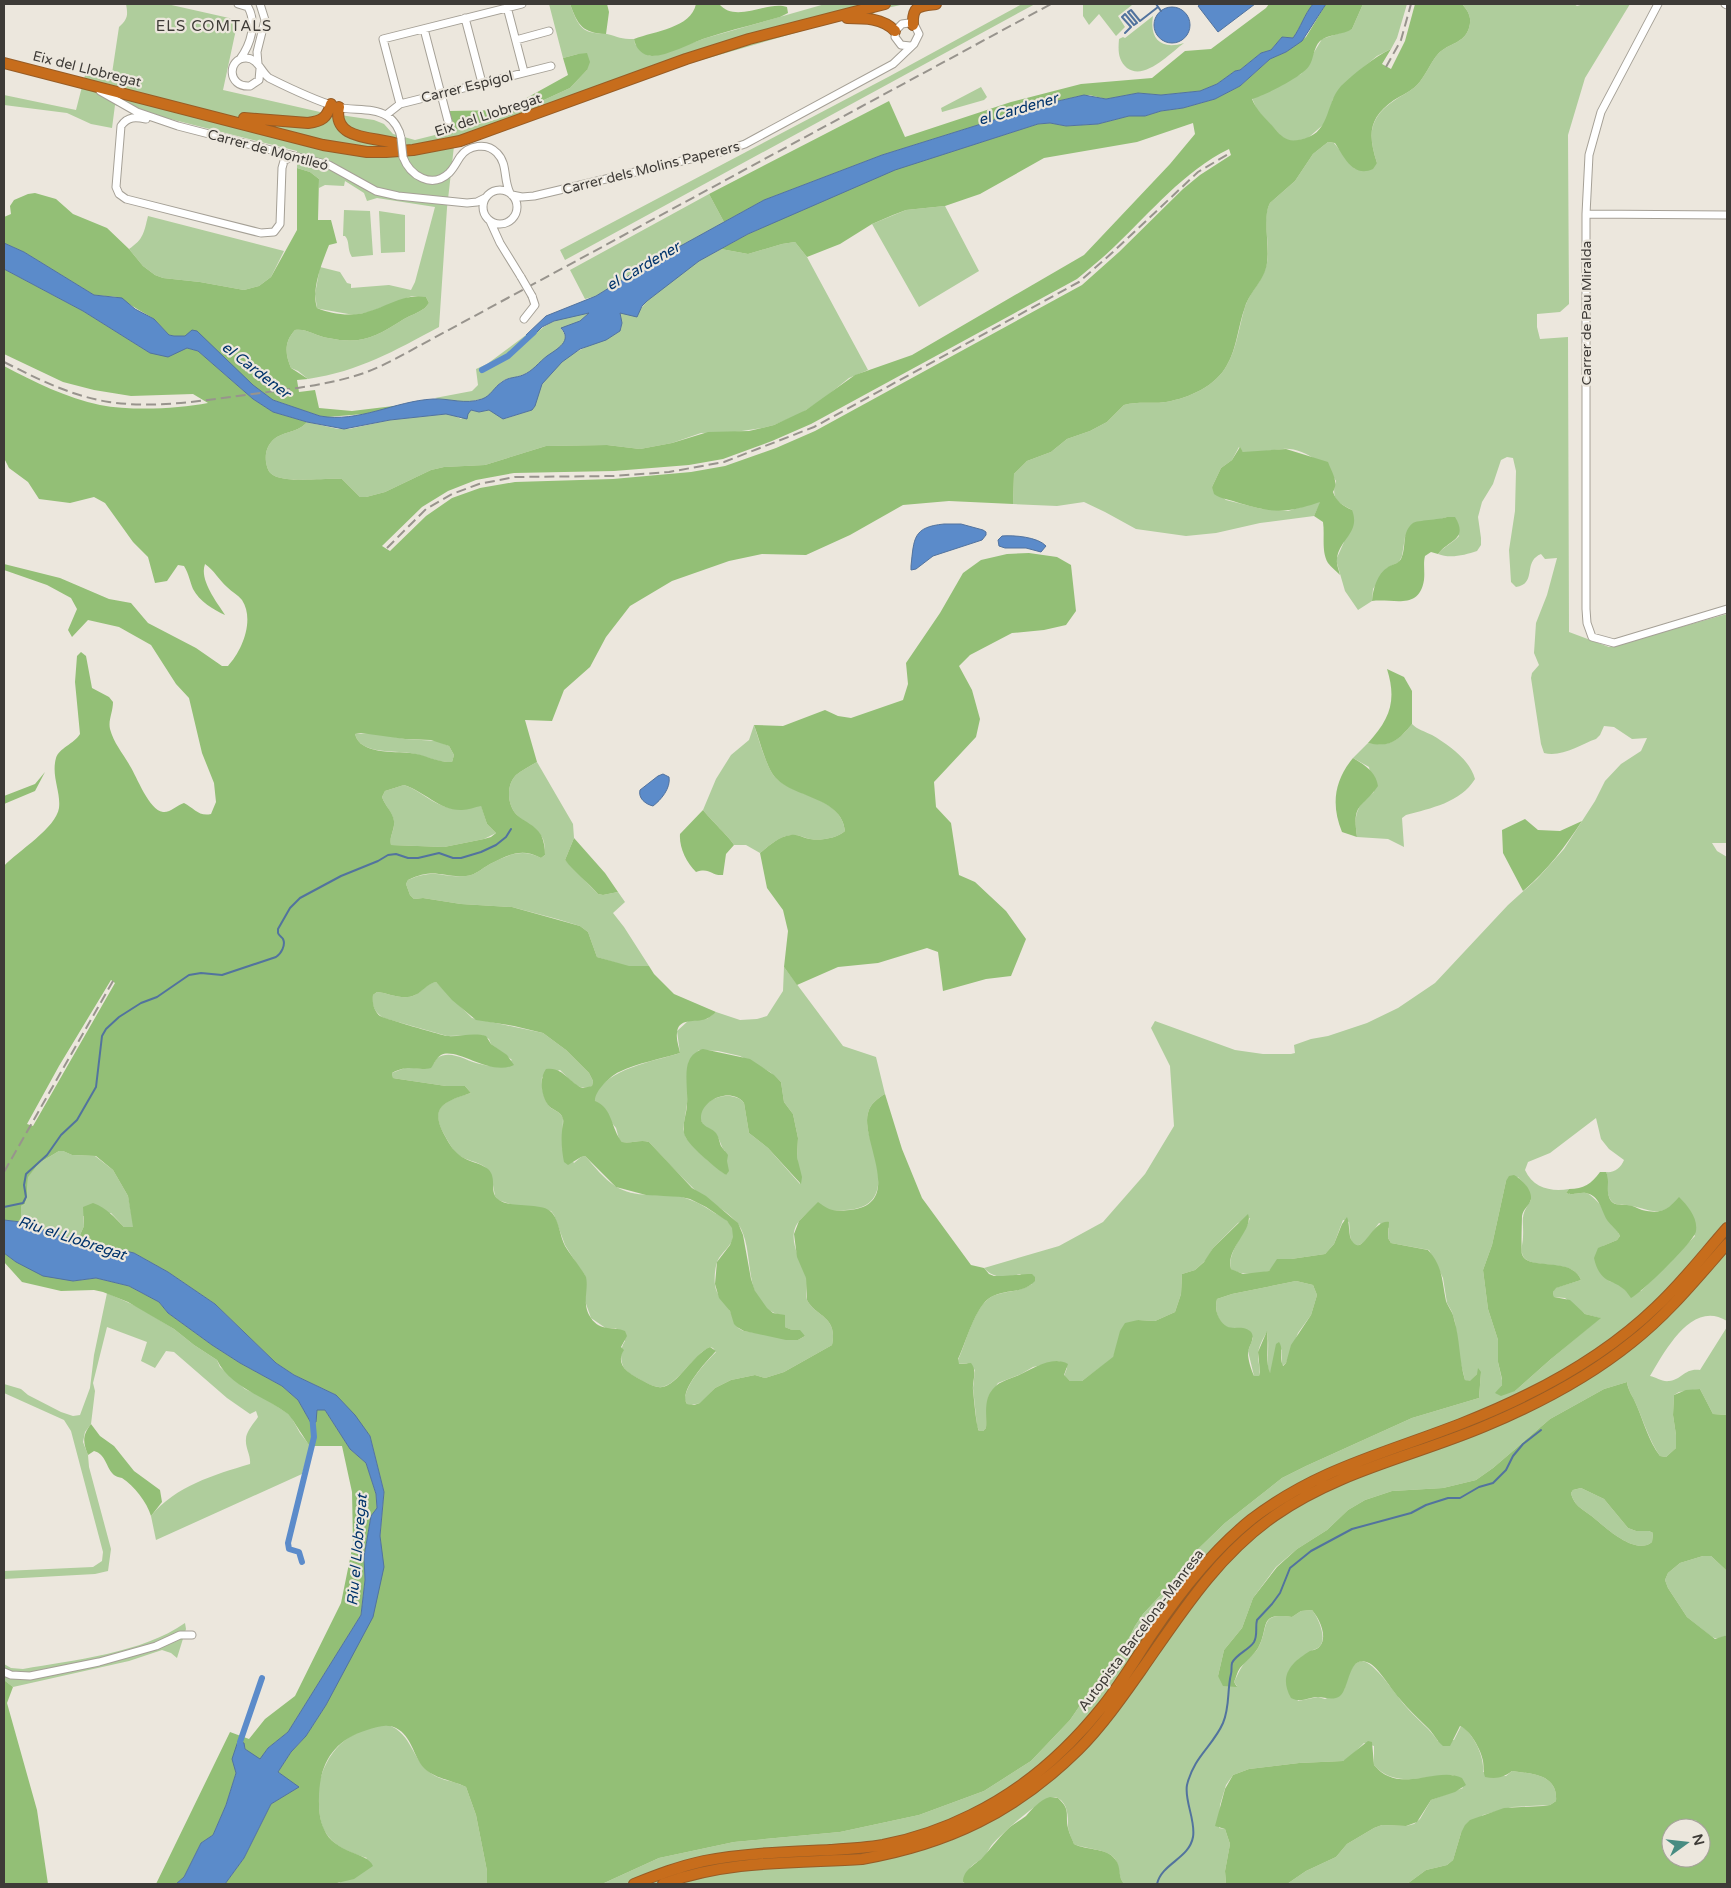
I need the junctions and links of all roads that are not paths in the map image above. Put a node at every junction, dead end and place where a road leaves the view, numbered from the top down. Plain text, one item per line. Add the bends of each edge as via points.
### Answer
1 (238, 4) edge
2 (260, 4) edge
3 (520, 4) edge
4 (865, 4) edge
5 (885, 4) edge
6 (936, 4) edge
7 (1658, 4) edge
8 (507, 8) junction
9 (465, 18) junction
10 (806, 24) junction
11 (913, 25) junction
12 (424, 29) junction
13 (549, 31) dead end
14 (895, 31) junction
15 (516, 40) junction
16 (899, 44) junction
17 (910, 46) junction
18 (4, 56) edge
19 (240, 59) junction
20 (896, 61) junction
21 (4, 62) edge
22 (551, 66) dead end
23 (259, 67) junction
24 (524, 72) junction
25 (269, 78) junction
26 (259, 80) junction
27 (482, 83) junction
28 (100, 91) dead end
29 (441, 94) junction
30 (400, 104) junction
31 (335, 106) junction
32 (386, 115) junction
33 (325, 117) junction
34 (244, 118) junction
35 (337, 120) junction
36 (448, 121) dead end
37 (168, 123) junction
38 (400, 142) junction
39 (270, 151) junction
40 (292, 156) junction
41 (282, 168) junction
42 (505, 174) junction
43 (494, 190) junction
44 (511, 194) junction
45 (534, 196) junction
46 (485, 198) junction
47 (467, 203) junction
48 (517, 209) junction
49 (484, 214) junction
50 (1586, 214) junction
51 (1727, 216) edge
52 (490, 221) junction
53 (506, 223) junction
54 (500, 243) junction
55 (524, 319) dead end
56 (1727, 609) edge
57 (1727, 1228) edge
58 (1727, 1244) edge
59 (192, 1635) dead end
60 (4, 1672) edge
61 (634, 1884) edge
62 (663, 1884) edge

1 - 19 street via 248,7 253,25 247,50
2 - 23 street via 265,20 258,52
3 - 8 street
4 - 38 highway, Eix del Llobregat via 708,45 459,135
5 - 10 highway, Eix del Llobregat
6 - 11 highway via 917,8
7 - 50 street, Carrer de Pau Miralda via 1601,112 1589,155
8 - 9 street
8 - 15 street
9 - 12 street
9 - 27 street
10 - 14 highway via 863,18 890,26
10 - 21 highway, Eix del Llobregat via 686,58 460,141 386,152 323,145
11 - 14 street via 902,24
11 - 17 street via 918,31 918,38
12 - 29 street
12 - 30 street via 383,39
13 - 15 street
14 - 16 street
15 - 24 street
16 - 17 street
16 - 20 street
17 - 20 street, Carrer dels Molins Paperers
18 - 34 highway, Eix del Llobregat
19 - 23 street via 249,58
19 - 26 street via 232,68 235,82 245,87
20 - 45 street, Carrer dels Molins Paperers via 736,148
22 - 24 street, Carrer Espígol
23 - 25 street
23 - 26 street
24 - 27 street, Carrer Espígol
25 - 26 street
25 - 31 street
27 - 29 street, Carrer Espígol
28 - 37 street, Carrer de Montlleó via 137,112
29 - 30 street, Carrer Espígol
29 - 36 street
30 - 32 street, Carrer Espígol
31 - 32 street
31 - 33 highway
31 - 35 highway
32 - 38 street via 395,123
33 - 34 highway via 308,123
33 - 35 highway
34 - 38 highway, Eix del Llobregat via 348,143
35 - 38 highway via 349,133
37 - 39 street, Carrer de Montlleó
37 - 41 street via 134,117 121,126 116,187 124,198 270,233 280,224
38 - 42 street, bridge via 403,157 413,173 422,179 446,176 468,149 486,146 502,159
39 - 40 street, Carrer de Montlleó
39 - 41 street via 276,155
40 - 41 street via 284,161
40 - 47 street, Carrer de Montlleó via 336,168 376,191
42 - 43 street
42 - 44 street via 505,183
43 - 44 street
43 - 46 street
44 - 45 street, Carrer dels Molins Paperers
44 - 48 street
45 - 48 street, Carrer dels Molins Paperers via 522,202
46 - 47 street, Carrer de Montlleó
46 - 49 street
47 - 49 street, Carrer de Montlleó
48 - 53 street
49 - 52 street
50 - 51 street
50 - 56 street, Carrer de Pau Miralda via 1587,623 1592,637 1614,643
52 - 53 street
52 - 54 street
53 - 54 street via 500,231
54 - 55 street, bridge via 535,305
57 - 61 highway, Autopista Barcelona-Manresa via 1658,1306 1597,1354 1504,1406 1336,1469 1282,1498 1253,1519 1211,1557 1153,1632 1104,1705 1075,1738 1031,1778 997,1802 947,1826 882,1845 704,1861
58 - 62 highway, Autopista Barcelona-Manresa via 1675,1303 1632,1342 1601,1364 1538,1401 1484,1426 1332,1482 1300,1499 1248,1536 1205,1580 1080,1749 1044,1781 998,1813 941,1840 881,1856 737,1866
59 - 60 street via 180,1635 156,1646 98,1662 30,1676

